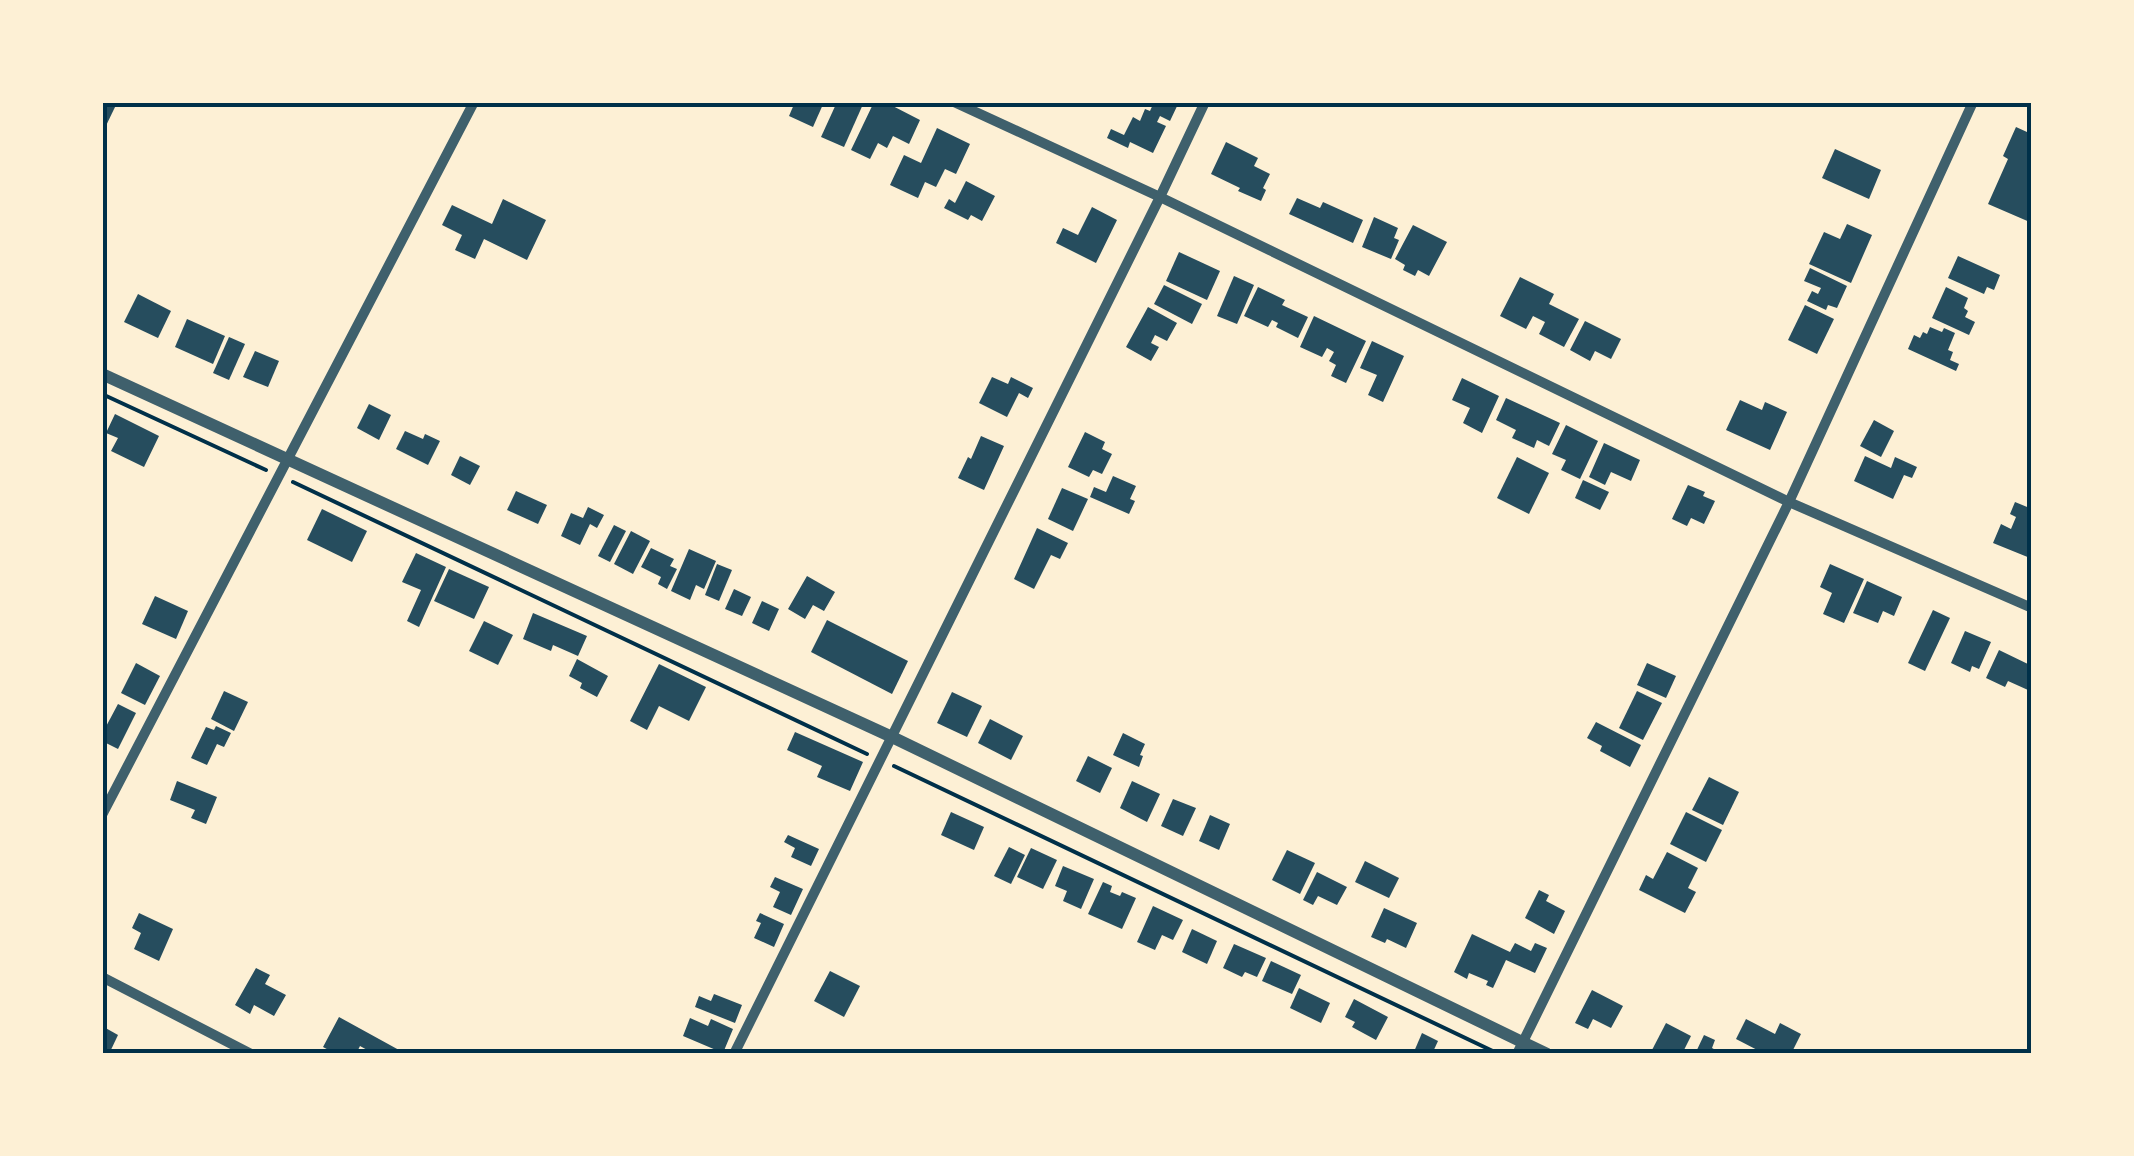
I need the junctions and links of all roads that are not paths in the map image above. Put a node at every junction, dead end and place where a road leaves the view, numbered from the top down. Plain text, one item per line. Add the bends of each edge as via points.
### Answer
1 (474, 102) edge
2 (954, 102) edge
3 (1205, 102) edge
4 (1973, 102) edge
5 (1160, 198) junction
6 (102, 374) edge
7 (286, 460) junction
8 (1788, 502) junction
9 (2032, 608) edge
10 (892, 737) junction
11 (102, 815) edge
12 (102, 977) edge
13 (1519, 1048) edge
14 (251, 1054) edge
15 (734, 1054) edge
16 (1547, 1054) edge

1 - 7 street
2 - 5 street
3 - 5 street
4 - 8 street
5 - 8 street
5 - 10 street
6 - 7 street
7 - 10 street
7 - 11 street
8 - 9 street
8 - 13 street
10 - 13 street
10 - 15 street
12 - 14 street
13 - 16 street

